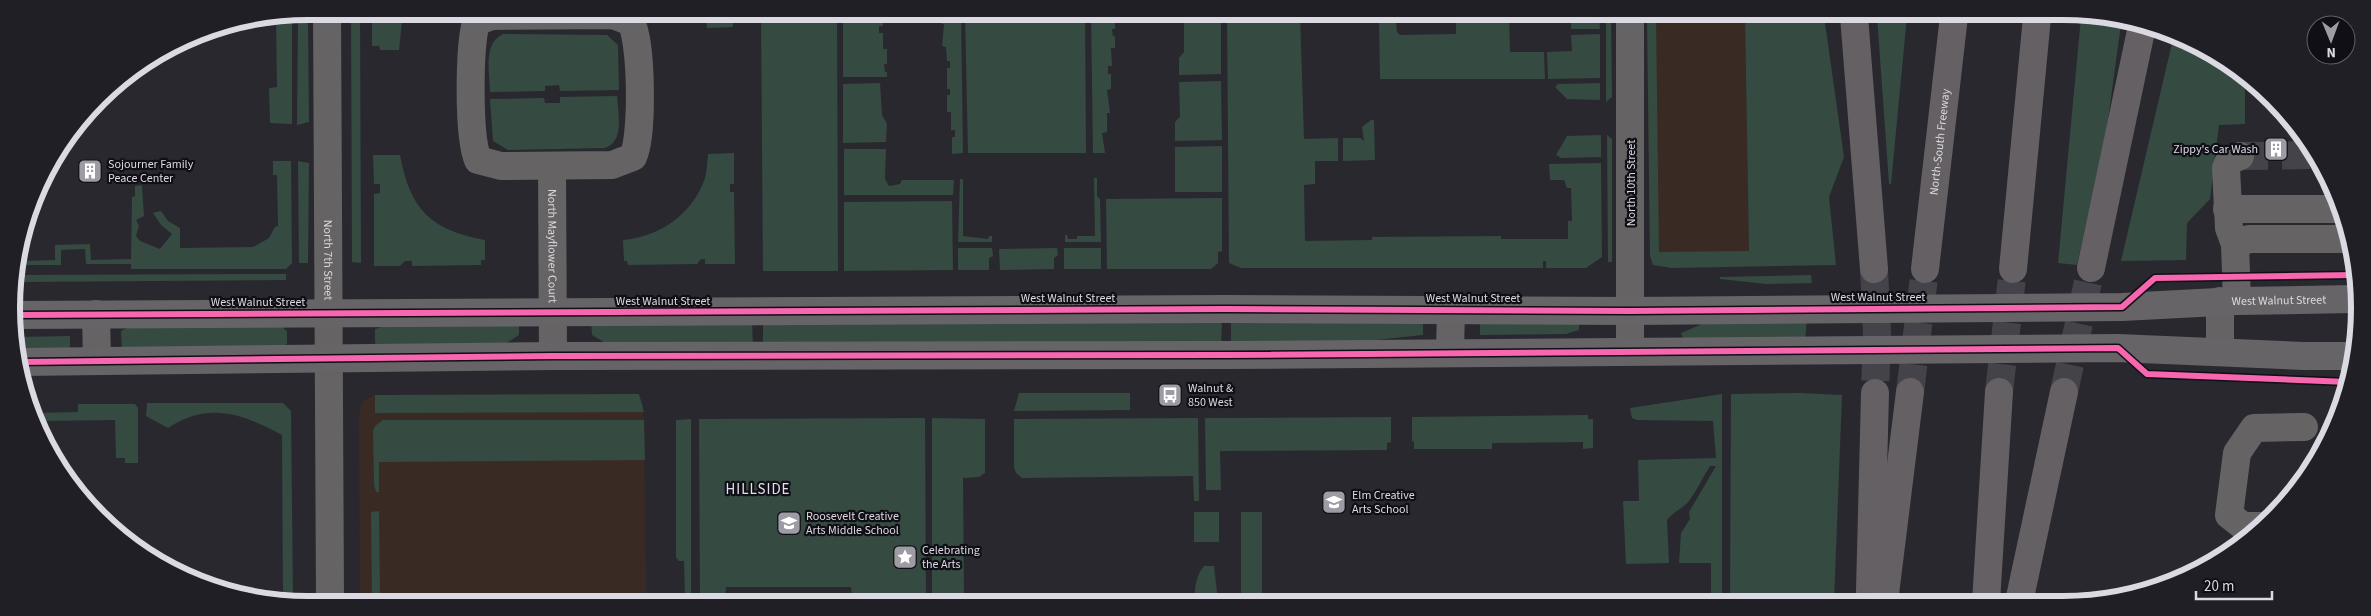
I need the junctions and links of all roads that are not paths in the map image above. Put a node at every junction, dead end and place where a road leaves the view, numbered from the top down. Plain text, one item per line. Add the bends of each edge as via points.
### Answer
1 (327, 20) edge
2 (481, 20) edge
3 (628, 20) edge
4 (1630, 20) edge
5 (1854, 20) edge
6 (1954, 20) edge
7 (2037, 20) edge
8 (2141, 31) edge
9 (2240, 156) dead end
10 (552, 166) junction
11 (2227, 209) junction
12 (2334, 209) edge
13 (2342, 239) edge
14 (2235, 244) junction
15 (2012, 268) tunnel mouth
16 (2091, 268) tunnel mouth
17 (1874, 269) tunnel mouth
18 (1924, 269) tunnel mouth
19 (2351, 299) edge
20 (2229, 301) junction
21 (1451, 309) junction
22 (1630, 311) junction
23 (553, 313) junction
24 (20, 314) edge
25 (96, 314) junction
26 (329, 314) junction
27 (1630, 350) junction
28 (1450, 352) junction
29 (2220, 352) junction
30 (553, 356) junction
31 (2347, 356) edge
32 (329, 359) junction
33 (97, 361) junction
34 (26, 362) edge
35 (1910, 392) tunnel mouth
36 (1999, 392) tunnel mouth
37 (2064, 392) tunnel mouth
38 (1875, 393) tunnel mouth
39 (2304, 427) dead end
40 (2252, 526) edge
41 (330, 596) edge
42 (1869, 596) edge
43 (1885, 596) edge
44 (1986, 596) edge
45 (2020, 596) edge

1 - 26 street, North 7th Street
2 - 10 street via 476,22 472,50 472,139 478,160 502,166
3 - 10 street via 638,42 639,139 633,157 612,165
4 - 22 street, North 10th Street
5 - 17 highway
6 - 18 highway, North-South Freeway
7 - 15 highway
8 - 16 highway
9 - 11 street via 2229,161 2226,168
10 - 23 street, North Mayflower Court
11 - 12 street
11 - 14 street
13 - 14 street via 2249,239
14 - 20 street
19 - 20 main road, West Walnut Street
20 - 22 main road, West Walnut Street via 2122,307
20 - 29 street
21 - 22 main road, West Walnut Street
21 - 23 main road, West Walnut Street
21 - 28 street
22 - 27 street, North 10th Street
23 - 26 main road, West Walnut Street
23 - 30 street, North Mayflower Court
24 - 25 main road, West Walnut Street
25 - 26 main road, West Walnut Street
25 - 33 street
26 - 32 street, North 7th Street
27 - 28 main road
27 - 29 main road via 2118,348
28 - 30 main road
29 - 31 main road
30 - 32 main road
32 - 33 main road
32 - 41 street, North 7th Street
33 - 34 main road
35 - 43 highway
36 - 44 highway
37 - 45 highway
38 - 42 highway
39 - 40 street via 2254,428 2236,453 2229,514 2243,526

